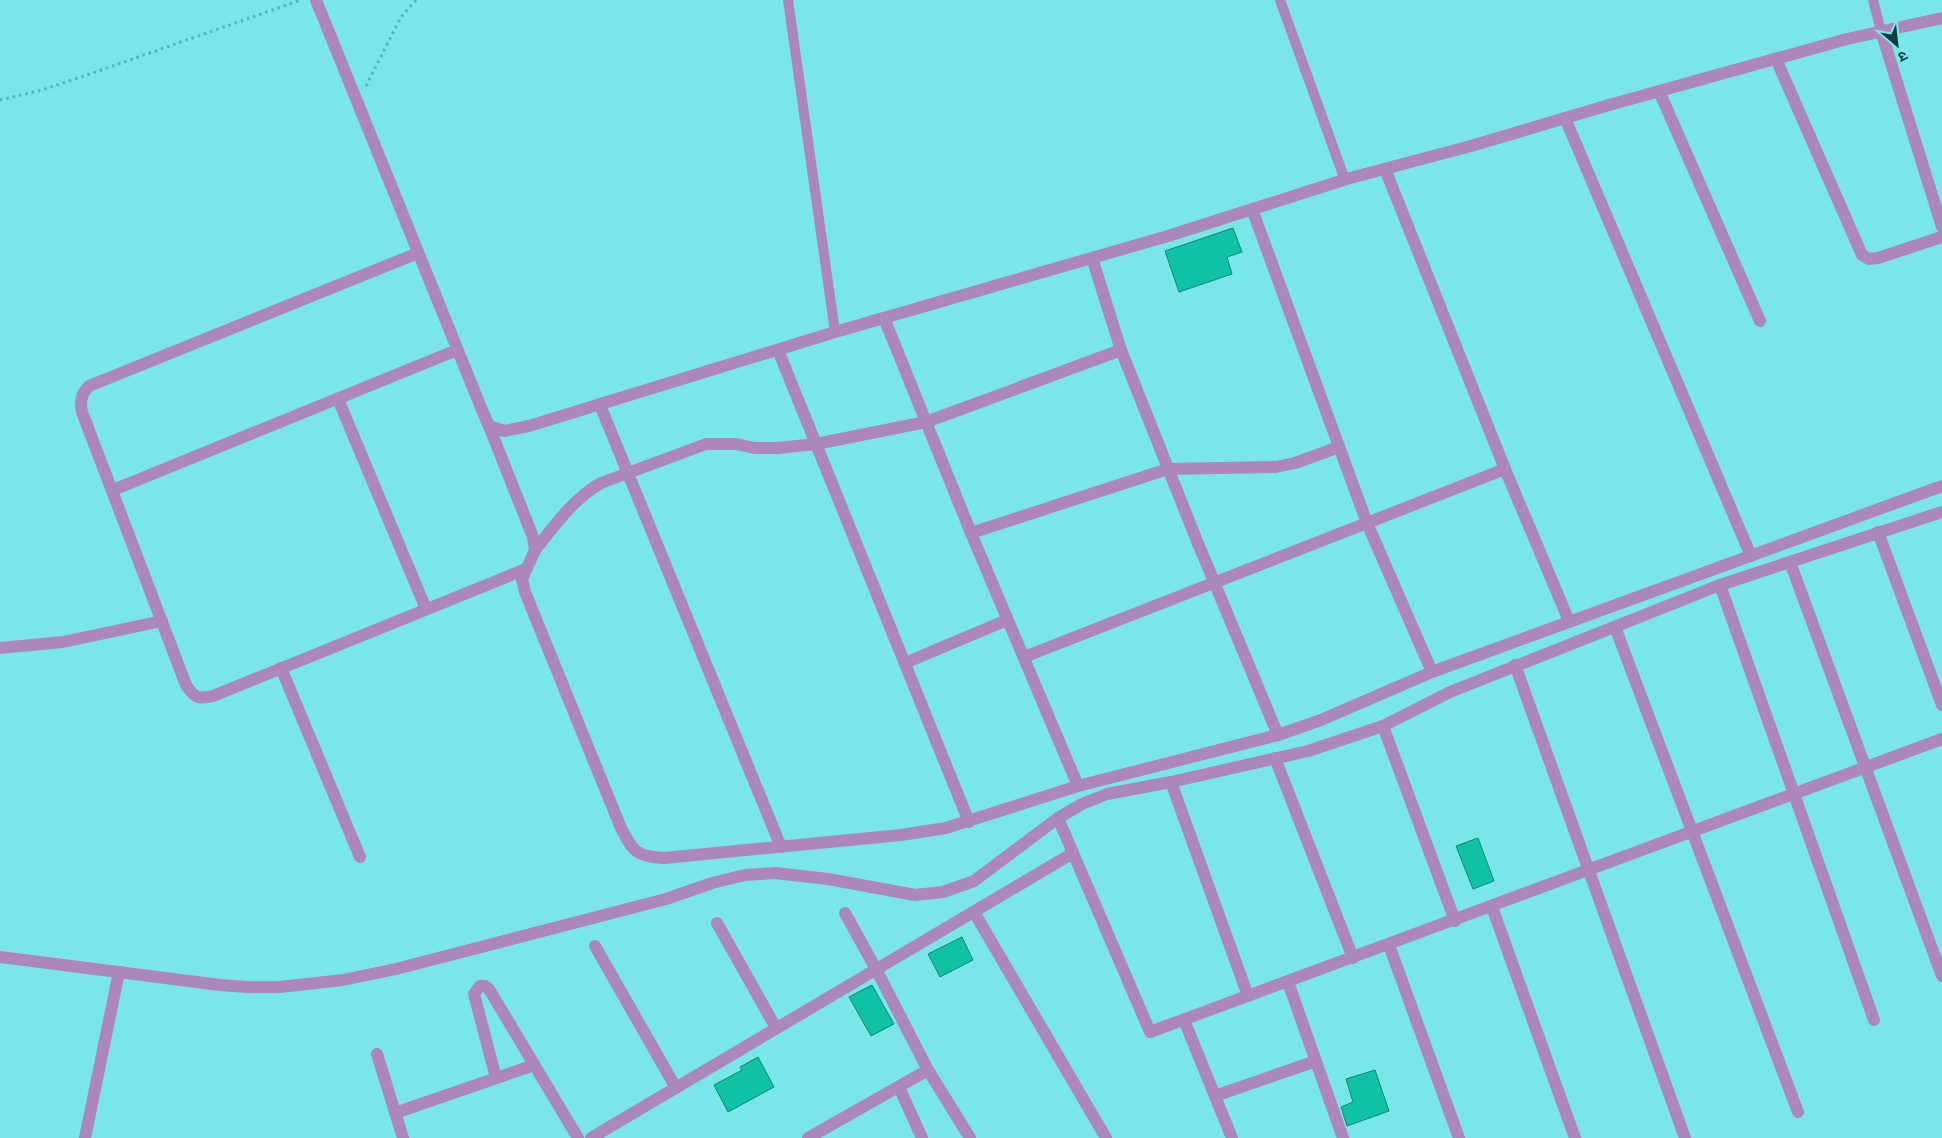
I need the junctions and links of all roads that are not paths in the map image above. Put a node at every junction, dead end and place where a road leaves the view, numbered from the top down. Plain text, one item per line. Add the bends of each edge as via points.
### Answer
1 (316, 0) edge
2 (788, 0) edge
3 (1280, 0) edge
4 (1873, 0) edge
5 (1942, 18) edge
6 (1881, 31) junction
7 (1776, 59) junction
8 (1659, 91) junction
9 (1565, 118) junction
10 (1385, 169) junction
11 (1345, 180) junction
12 (1252, 210) junction
13 (1942, 227) edge
14 (1942, 237) edge
15 (418, 253) junction
16 (1092, 258) junction
17 (884, 318) junction
18 (1760, 321) dead end
19 (834, 332) junction
20 (457, 350) junction
21 (778, 350) junction
22 (1121, 350) junction
23 (338, 398) junction
24 (600, 404) junction
25 (926, 422) junction
26 (489, 426) junction
27 (816, 444) junction
28 (1339, 447) junction
29 (1505, 468) junction
30 (1168, 469) junction
31 (628, 472) junction
32 (1942, 486) edge
33 (113, 490) junction
34 (1942, 512) edge
35 (1368, 523) junction
36 (1878, 532) junction
37 (971, 533) junction
38 (535, 550) junction
39 (1750, 556) junction
40 (1790, 562) junction
41 (526, 569) junction
42 (1215, 582) junction
43 (1720, 585) junction
44 (426, 609) junction
45 (1008, 620) junction
46 (162, 621) junction
47 (1569, 621) junction
48 (1615, 627) junction
49 (0, 648) edge
50 (1024, 657) junction
51 (905, 663) junction
52 (1515, 665) junction
53 (281, 668) junction
54 (1432, 672) junction
55 (1942, 705) edge
56 (1383, 726) junction
57 (1278, 735) junction
58 (1942, 739) edge
59 (1275, 758) junction
60 (1866, 768) junction
61 (1171, 782) junction
62 (1078, 786) junction
63 (1794, 794) junction
64 (1058, 818) junction
65 (969, 822) junction
66 (1693, 833) junction
67 (781, 847) junction
68 (1072, 853) junction
69 (360, 857) dead end
70 (1589, 871) junction
71 (1492, 907) junction
72 (974, 912) junction
73 (845, 913) dead end
74 (1455, 921) junction
75 (718, 923) dead end
76 (1389, 945) junction
77 (595, 946) dead end
78 (0, 957) edge
79 (1353, 958) junction
80 (876, 969) junction
81 (119, 972) junction
82 (1942, 976) edge
83 (1288, 982) junction
84 (1248, 996) junction
85 (1184, 1020) junction
86 (1874, 1020) dead end
87 (776, 1028) junction
88 (377, 1054) dead end
89 (1316, 1061) junction
90 (534, 1065) junction
91 (928, 1070) junction
92 (496, 1078) junction
93 (899, 1087) junction
94 (676, 1088) junction
95 (1215, 1096) junction
96 (1798, 1112) dead end
97 (395, 1113) junction
98 (85, 1138) edge
99 (403, 1138) edge
100 (578, 1138) edge
101 (591, 1138) edge
102 (808, 1138) edge
103 (922, 1138) edge
104 (970, 1138) edge
105 (1106, 1138) edge
106 (1232, 1138) edge
107 (1342, 1138) edge
108 (1459, 1138) edge
109 (1575, 1138) edge
110 (1685, 1138) edge

1 - 15 street
2 - 19 lane
3 - 11 lane
4 - 6 lane
5 - 6 street
6 - 7 street
6 - 13 street
7 - 8 street
7 - 14 street via 1862,255 1878,258
8 - 9 street
8 - 18 street
9 - 10 street
9 - 39 street
10 - 11 street
10 - 29 street
11 - 12 street
12 - 16 street
12 - 28 street
15 - 20 street
15 - 33 street via 89,386 80,403 82,412
16 - 17 street
16 - 22 street
17 - 19 street
17 - 25 street
19 - 21 street
20 - 23 street
20 - 26 street
21 - 24 street
21 - 27 street
22 - 25 street
22 - 30 street
23 - 33 street
23 - 44 street
24 - 26 street via 504,431
24 - 31 street
25 - 27 street
25 - 37 street
26 - 38 street via 533,537
27 - 31 street via 765,448 706,444
27 - 51 street
28 - 30 street via 1276,467
28 - 35 street
29 - 35 street
29 - 47 street
30 - 37 street
30 - 42 street
31 - 38 street via 579,497
31 - 67 street
32 - 39 street
33 - 46 street
34 - 36 street
35 - 42 street
35 - 54 street
36 - 40 street
36 - 55 street
37 - 45 street
38 - 41 street
39 - 47 street
40 - 43 street
40 - 60 street
41 - 44 street
41 - 67 street via 522,579 525,592 632,848 646,857 664,858
42 - 50 street
42 - 57 street
43 - 48 street
43 - 63 street
44 - 53 street
45 - 50 street
45 - 51 street
46 - 49 street via 64,642
46 - 53 street via 186,685 193,695 213,696
47 - 54 street
48 - 52 street
48 - 66 street
50 - 62 street
51 - 65 street
52 - 56 street via 1450,692
52 - 70 street
53 - 69 street
54 - 57 street
56 - 59 street via 1308,751
56 - 74 street
57 - 62 street
58 - 60 street
59 - 61 street
59 - 79 street
60 - 63 street
60 - 82 street
61 - 64 street via 1107,794
61 - 84 street
62 - 65 street
63 - 66 street
63 - 86 street
64 - 68 street
64 - 81 street via 974,881 944,892 915,896 828,879 774,873 745,875 666,900 343,980 247,988
65 - 67 street via 901,835
66 - 70 street
66 - 96 street
68 - 72 street
68 - 85 street via 1150,1032
70 - 71 street
70 - 110 street
71 - 74 street
71 - 109 street
72 - 80 street
72 - 105 street
73 - 80 street
74 - 76 street
75 - 87 street
76 - 79 street
76 - 108 street
77 - 94 street
78 - 81 street
79 - 83 street
80 - 87 street
80 - 91 street
81 - 98 street
83 - 84 street
83 - 89 street
84 - 85 street
85 - 95 street
87 - 94 street
88 - 97 street
89 - 95 street
89 - 107 street
90 - 92 street
90 - 92 street via 489,989 480,986 474,994
90 - 100 street
91 - 93 street
91 - 104 street
92 - 97 street
93 - 102 street
93 - 103 street
94 - 101 street
95 - 106 street
97 - 99 street

